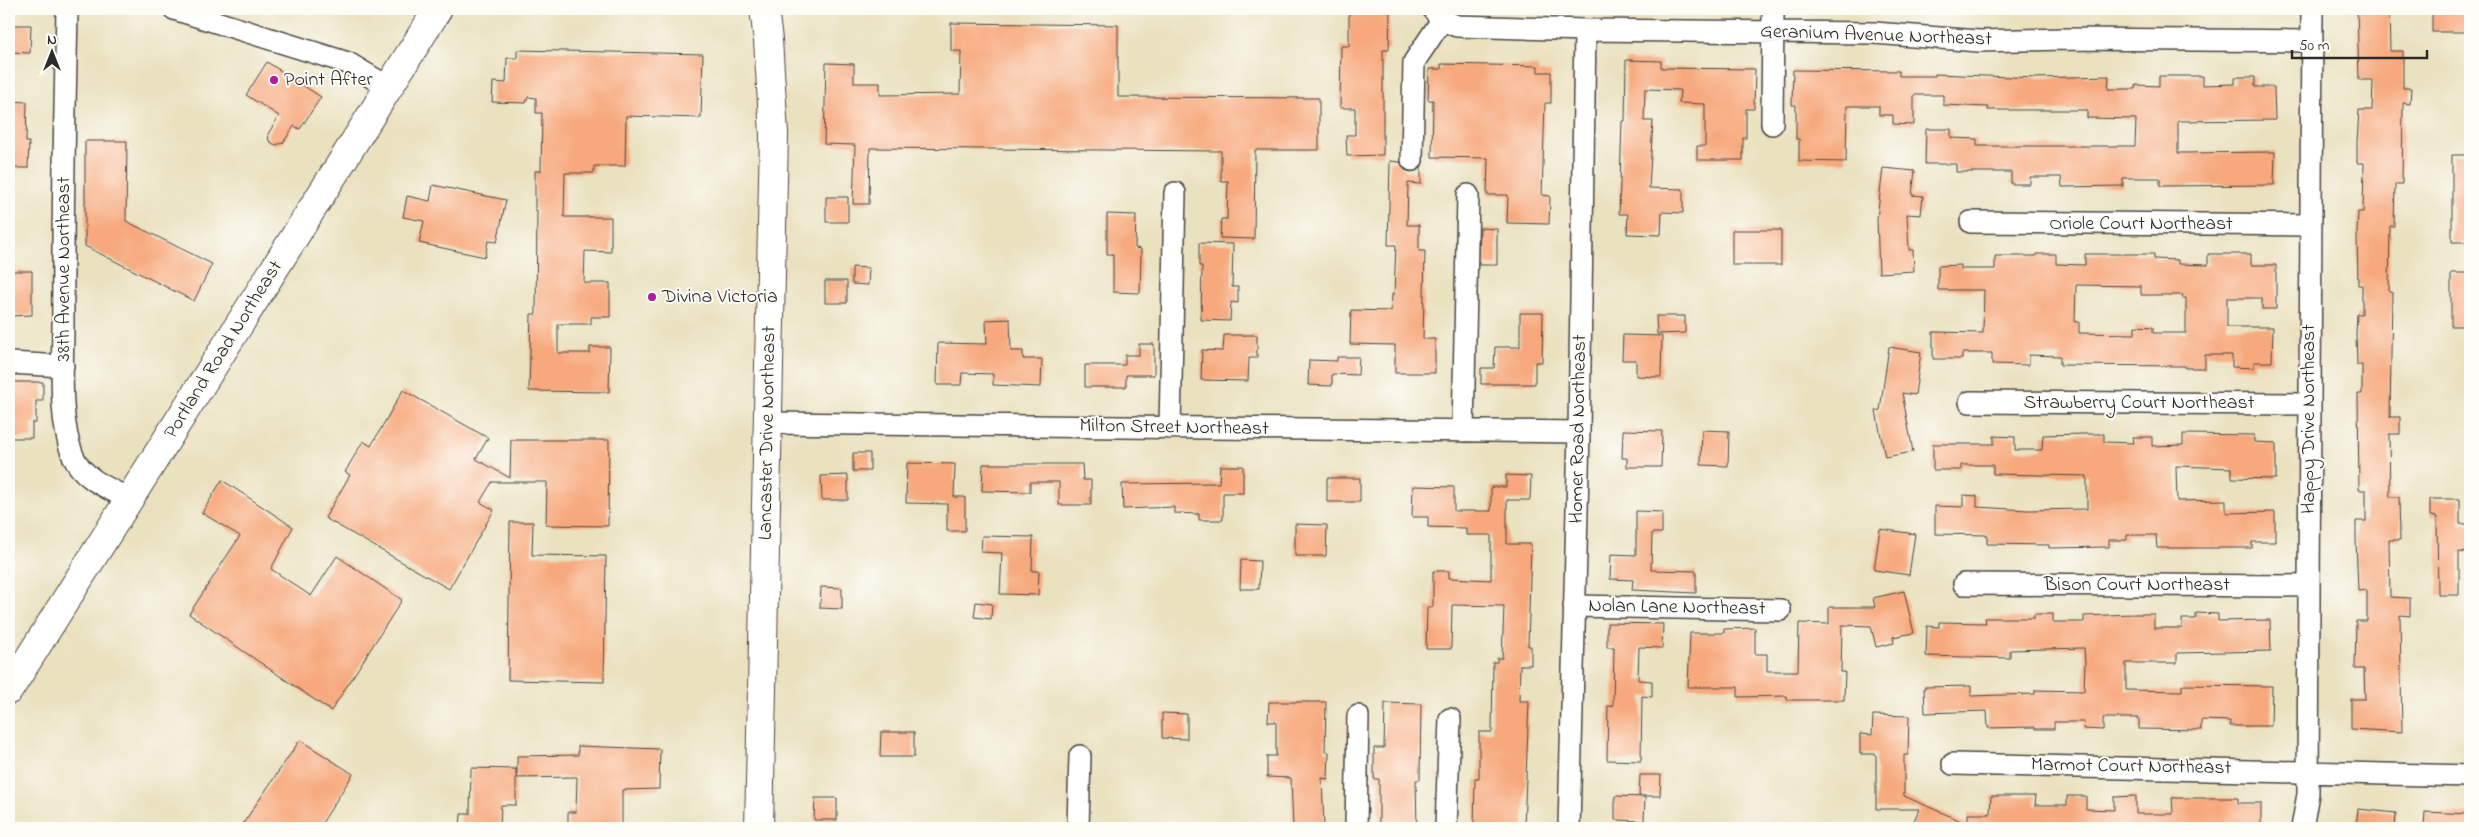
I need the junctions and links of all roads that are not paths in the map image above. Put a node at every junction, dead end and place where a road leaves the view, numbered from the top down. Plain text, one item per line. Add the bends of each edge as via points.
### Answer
1 (67, 9) edge
2 (174, 9) edge
3 (438, 9) edge
4 (764, 9) edge
5 (1772, 9) edge
6 (2312, 9) edge
7 (198, 12) edge
8 (1437, 15) edge
9 (1585, 30) junction
10 (1772, 32) junction
11 (2312, 41) junction
12 (388, 87) junction
13 (1772, 124) dead end
14 (1412, 160) dead end
15 (1176, 193) dead end
16 (1468, 196) dead end
17 (1972, 222) dead end
18 (2310, 225) junction
19 (9, 363) edge
20 (63, 366) junction
21 (1970, 402) dead end
22 (2309, 404) junction
23 (769, 423) junction
24 (1170, 428) junction
25 (1463, 431) junction
26 (1579, 432) junction
27 (128, 499) junction
28 (1964, 584) dead end
29 (2309, 586) junction
30 (1574, 606) junction
31 (1780, 610) dead end
32 (9, 690) edge
33 (1358, 716) dead end
34 (1450, 719) dead end
35 (1080, 756) dead end
36 (1953, 764) dead end
37 (2308, 771) junction
38 (2470, 776) edge
39 (759, 828) edge
40 (1078, 828) edge
41 (1356, 828) edge
42 (1446, 828) edge
43 (1569, 828) edge
44 (2302, 828) edge

1 - 20 street, 38th Avenue Northeast
2 - 7 street
3 - 12 main road, Portland Road Northeast
4 - 23 main road, Lancaster Drive Northeast via 774,134
5 - 10 street
6 - 11 street, Happy Drive Northeast
7 - 12 street via 348,63
8 - 9 street, Geranium Avenue Northeast via 1457,26
8 - 14 street via 1414,62
9 - 10 street, Geranium Avenue Northeast
9 - 26 street, Homer Road Northeast
10 - 11 street, Geranium Avenue Northeast via 1874,33 1979,40
10 - 13 street
11 - 18 street, Happy Drive Northeast
12 - 27 main road, Portland Road Northeast
15 - 24 street
16 - 25 street
17 - 18 street, Oriole Court Northeast
18 - 22 street, Happy Drive Northeast
19 - 20 street
20 - 27 street, 38th Avenue Northeast via 66,432 74,457 95,482
21 - 22 street, Strawberry Court Northeast
22 - 29 street, Happy Drive Northeast
23 - 24 street, Milton Street Northeast
23 - 39 main road, Lancaster Drive Northeast
24 - 25 street, Milton Street Northeast
25 - 26 street, Milton Street Northeast
26 - 30 street, Homer Road Northeast
27 - 32 main road, Portland Road Northeast
28 - 29 street, Bison Court Northeast
29 - 37 street, Happy Drive Northeast
30 - 31 street, Nolan Lane Northeast
30 - 43 street, Homer Road Northeast
33 - 41 street
34 - 42 street
35 - 40 street
36 - 37 street, Marmot Court Northeast
37 - 38 street, Marmot Court Northeast
37 - 44 street, Happy Drive Northeast

